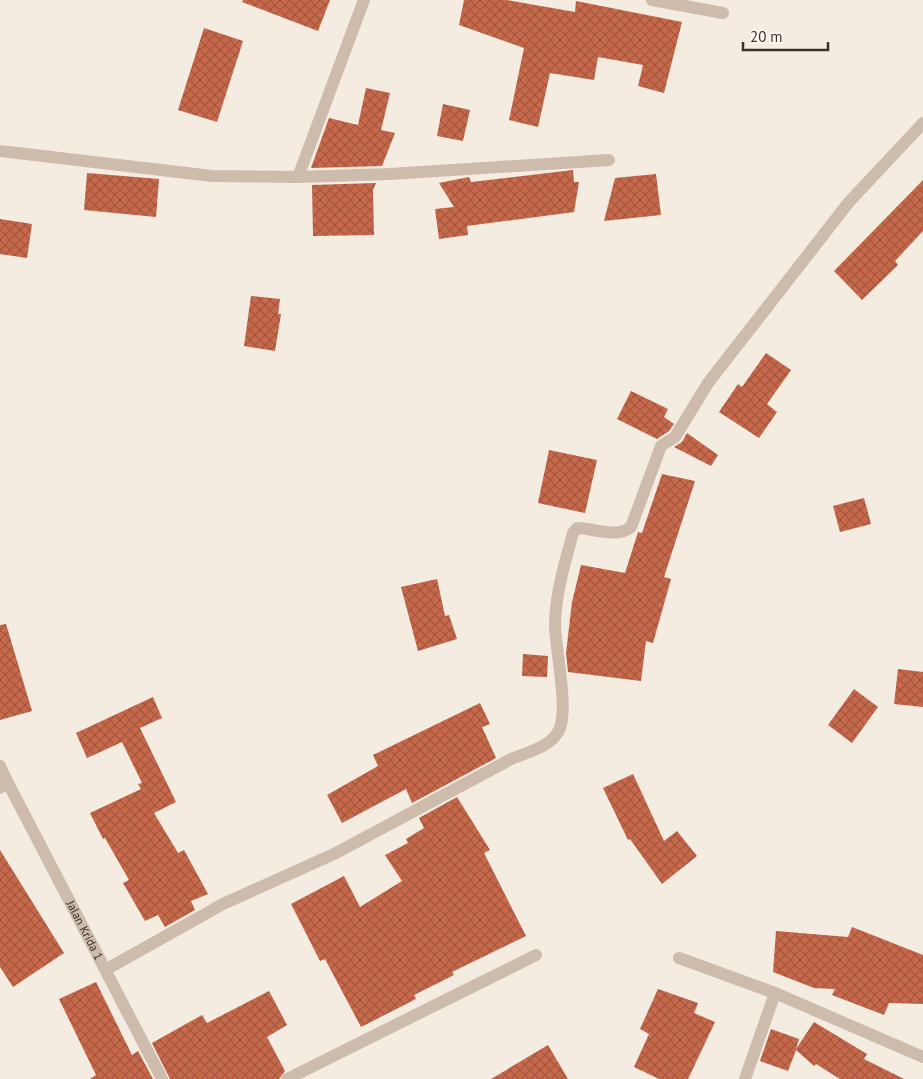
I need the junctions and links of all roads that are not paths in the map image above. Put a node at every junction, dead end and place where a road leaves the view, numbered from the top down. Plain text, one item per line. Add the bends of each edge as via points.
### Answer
1 (364, 0) edge
2 (652, 0) edge
3 (723, 13) dead end
4 (923, 123) edge
5 (0, 151) edge
6 (609, 160) dead end
7 (298, 177) junction
8 (0, 766) edge
9 (4, 785) edge
10 (536, 955) dead end
11 (679, 958) dead end
12 (107, 969) junction
13 (775, 993) junction
14 (923, 1057) edge
15 (162, 1079) edge
16 (287, 1079) edge
17 (745, 1079) edge

1 - 7 street
2 - 3 street
4 - 12 street via 849,202 708,383 675,437 661,446 631,527 618,534 584,528 573,532 555,624 563,713 555,736 542,746 513,758 336,853 223,904
5 - 7 street via 212,176
6 - 7 street
8 - 9 street, Jalan Krida 1
9 - 12 street, Jalan Krida 1
10 - 16 street
11 - 13 street
12 - 15 street, Jalan Krida 1
13 - 14 street
13 - 17 street

